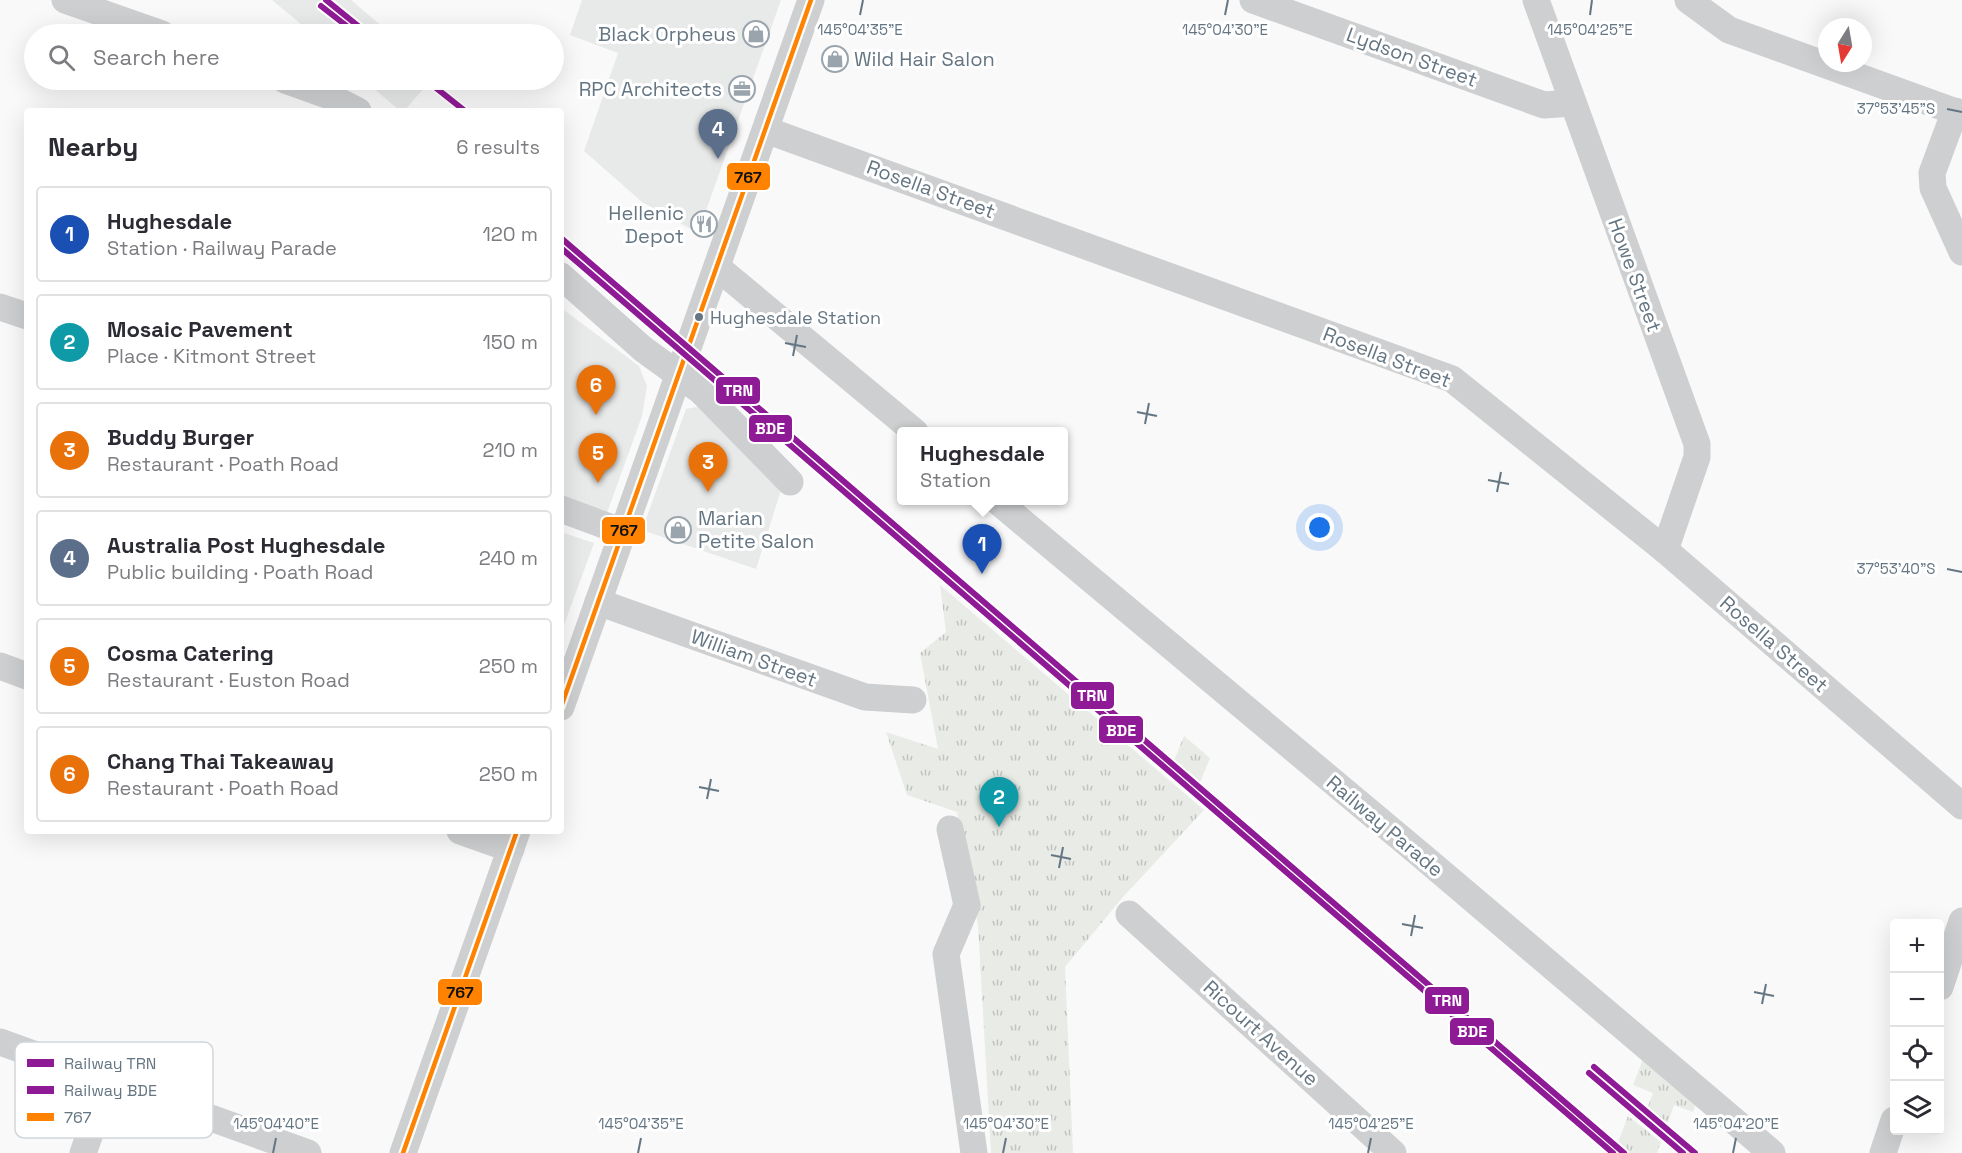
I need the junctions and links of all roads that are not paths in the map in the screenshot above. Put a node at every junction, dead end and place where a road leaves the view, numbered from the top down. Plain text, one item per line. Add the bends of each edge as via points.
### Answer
1 (65, 0) edge
2 (811, 0) edge
3 (1252, 0) edge
4 (1536, 0) edge
5 (1688, 0) edge
6 (133, 24) edge
7 (313, 90) edge
8 (1572, 103) junction
9 (352, 108) edge
10 (1958, 112) edge
11 (765, 130) junction
12 (1962, 252) edge
13 (717, 267) junction
14 (564, 279) edge
15 (0, 307) edge
16 (24, 315) edge
17 (678, 374) junction
18 (909, 427) edge
19 (790, 482) dead end
20 (1001, 505) edge
21 (564, 510) edge
22 (623, 532) junction
23 (1665, 550) junction
24 (598, 602) junction
25 (0, 666) edge
26 (24, 675) edge
27 (564, 698) edge
28 (913, 700) dead end
29 (1962, 806) edge
30 (950, 829) dead end
31 (478, 834) edge
32 (514, 840) edge
33 (1128, 914) dead end
34 (1962, 921) edge
35 (1944, 975) edge
36 (0, 1042) edge
37 (15, 1047) edge
38 (213, 1119) edge
39 (1890, 1132) edge
40 (88, 1138) edge
41 (83, 1153) edge
42 (308, 1153) edge
43 (403, 1153) edge
44 (974, 1153) edge
45 (1393, 1153) edge
46 (1772, 1153) edge
47 (1883, 1153) edge

1 - 6 street
2 - 11 street
3 - 8 street, Lydson Street via 1544,105
4 - 8 street, Howe Street
5 - 10 street via 1729,30
7 - 9 street
8 - 23 street, Howe Street via 1697,444 1697,457
10 - 12 street via 1932,173 1933,188
11 - 13 street
11 - 23 street, Rosella Street via 1452,379
13 - 17 street
13 - 18 street
14 - 17 street via 642,349
15 - 16 street
17 - 19 street via 702,390
17 - 22 street
20 - 46 street, Railway Parade
21 - 22 street
22 - 24 street
23 - 29 street, Rosella Street
24 - 27 street
24 - 28 street, William Street via 865,697
25 - 26 street
30 - 44 street via 967,905 946,954
31 - 32 street
32 - 43 street
33 - 45 street, Ricourt Avenue
34 - 35 street
36 - 37 street
38 - 42 street
39 - 47 street
40 - 41 street

